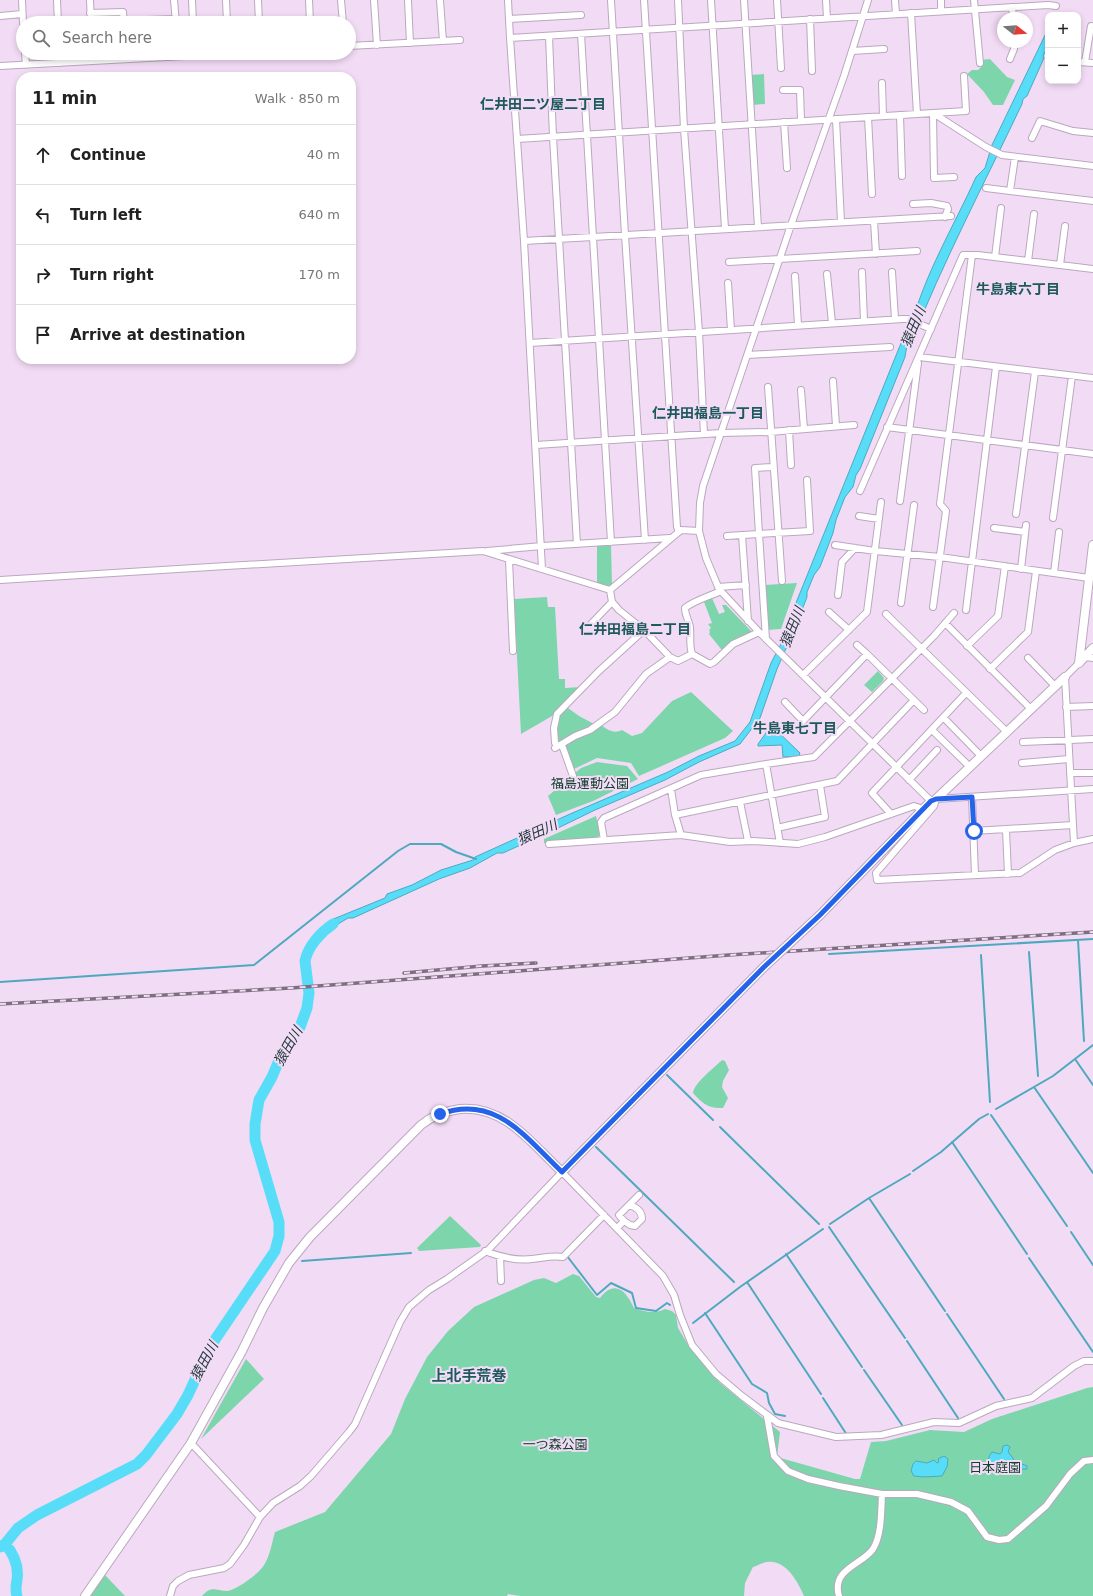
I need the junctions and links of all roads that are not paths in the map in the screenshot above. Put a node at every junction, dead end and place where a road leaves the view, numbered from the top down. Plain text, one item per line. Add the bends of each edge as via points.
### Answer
1 (22, 0) edge
2 (56, 0) edge
3 (90, 0) edge
4 (174, 0) edge
5 (192, 0) edge
6 (226, 0) edge
7 (258, 0) edge
8 (309, 0) edge
9 (341, 0) edge
10 (374, 0) edge
11 (408, 0) edge
12 (440, 0) edge
13 (508, 0) edge
14 (611, 0) edge
15 (644, 0) edge
16 (678, 0) edge
17 (711, 0) edge
18 (744, 0) edge
19 (777, 0) edge
20 (826, 0) edge
21 (868, 0) edge
22 (895, 0) edge
23 (941, 0) edge
24 (974, 0) edge
25 (1049, 2) edge
26 (1035, 3) edge
27 (1056, 6) dead end
28 (1012, 7) junction
29 (974, 9) junction
30 (941, 11) junction
31 (1012, 12) edge
32 (90, 13) junction
33 (911, 13) junction
34 (22, 14) joint
35 (896, 14) junction
36 (580, 15) dead end
37 (0, 16) edge
38 (57, 16) edge
39 (90, 16) edge
40 (123, 16) edge
41 (176, 16) edge
42 (193, 16) edge
43 (227, 16) edge
44 (259, 16) edge
45 (310, 16) edge
46 (342, 16) edge
47 (863, 16) junction
48 (827, 18) junction
49 (509, 19) junction
50 (810, 19) junction
51 (778, 21) junction
52 (746, 23) junction
53 (712, 25) junction
54 (1091, 26) dead end
55 (680, 28) junction
56 (646, 30) junction
57 (614, 32) junction
58 (581, 34) junction
59 (549, 36) junction
60 (510, 38) junction
61 (460, 40) dead end
62 (442, 41) junction
63 (410, 43) junction
64 (377, 45) junction
65 (356, 46) edge
66 (1014, 48) edge
67 (884, 49) dead end
68 (852, 51) junction
69 (1010, 59) dead end
70 (26, 60) edge
71 (60, 60) edge
72 (100, 60) edge
73 (93, 61) joint
74 (1081, 62) edge
75 (1085, 62) junction
76 (60, 63) junction
77 (980, 63) dead end
78 (1093, 63) edge
79 (26, 64) junction
80 (0, 66) edge
81 (781, 68) dead end
82 (812, 71) dead end
83 (964, 76) dead end
84 (882, 83) dead end
85 (783, 90) dead end
86 (933, 113) junction
87 (917, 114) junction
88 (900, 115) junction
89 (883, 116) junction
90 (868, 117) junction
91 (832, 119) junction
92 (801, 121) junction
93 (784, 122) junction
94 (751, 124) junction
95 (718, 126) junction
96 (684, 128) junction
97 (651, 131) junction
98 (619, 133) junction
99 (1093, 133) edge
100 (586, 135) junction
101 (553, 137) junction
102 (1032, 138) dead end
103 (517, 139) junction
104 (1015, 157) junction
105 (1093, 166) edge
106 (788, 168) dead end
107 (902, 176) dead end
108 (954, 177) dead end
109 (986, 188) dead end
110 (1010, 191) junction
111 (872, 194) dead end
112 (1093, 201) edge
113 (913, 204) dead end
114 (1001, 208) dead end
115 (1034, 214) dead end
116 (945, 216) junction
117 (952, 216) dead end
118 (874, 220) junction
119 (840, 222) junction
120 (791, 225) junction
121 (1065, 226) dead end
122 (758, 227) junction
123 (725, 229) junction
124 (691, 231) junction
125 (658, 233) junction
126 (625, 235) junction
127 (592, 237) junction
128 (560, 239) junction
129 (524, 241) junction
130 (917, 251) dead end
131 (876, 254) junction
132 (972, 254) junction
133 (995, 257) junction
134 (780, 259) junction
135 (1028, 261) junction
136 (729, 262) dead end
137 (1060, 265) junction
138 (1093, 269) edge
139 (862, 272) dead end
140 (892, 272) dead end
141 (827, 274) dead end
142 (795, 276) dead end
143 (728, 283) dead end
144 (895, 319) junction
145 (864, 321) junction
146 (832, 323) junction
147 (798, 325) junction
148 (758, 328) junction
149 (931, 329) junction
150 (731, 330) junction
151 (699, 332) junction
152 (665, 334) junction
153 (632, 336) junction
154 (598, 338) junction
155 (566, 341) junction
156 (530, 343) junction
157 (890, 347) dead end
158 (748, 355) junction
159 (919, 357) junction
160 (958, 362) junction
161 (996, 368) junction
162 (1035, 372) junction
163 (1072, 376) junction
164 (1093, 378) edge
165 (833, 381) dead end
166 (768, 387) dead end
167 (801, 390) dead end
168 (854, 425) dead end
169 (836, 426) junction
170 (887, 427) junction
171 (804, 429) junction
172 (789, 430) junction
173 (910, 431) junction
174 (770, 432) junction
175 (721, 433) junction
176 (704, 434) junction
177 (950, 435) junction
178 (671, 436) junction
179 (638, 438) junction
180 (605, 440) junction
181 (988, 440) junction
182 (572, 442) junction
183 (536, 445) junction
184 (1026, 445) junction
185 (1062, 450) junction
186 (1093, 454) edge
187 (790, 465) dead end
188 (773, 467) junction
189 (807, 480) dead end
190 (860, 491) dead end
191 (900, 501) dead end
192 (881, 502) dead end
193 (914, 505) dead end
194 (1016, 514) dead end
195 (859, 516) dead end
196 (1053, 518) dead end
197 (879, 519) junction
198 (1026, 525) dead end
199 (994, 528) dead end
200 (699, 531) junction
201 (679, 532) junction
202 (1025, 532) junction
203 (1059, 532) dead end
204 (777, 533) junction
205 (759, 534) junction
206 (742, 535) junction
207 (727, 536) dead end
208 (670, 538) junction
209 (645, 540) junction
210 (611, 542) junction
211 (577, 544) junction
212 (835, 545) dead end
213 (1093, 545) edge
214 (542, 546) junction
215 (855, 548) junction
216 (875, 551) junction
217 (483, 552) junction
218 (907, 555) junction
219 (940, 557) junction
220 (510, 560) junction
221 (1092, 560) edge
222 (973, 562) junction
223 (1005, 566) junction
224 (542, 569) junction
225 (1021, 569) junction
226 (1036, 571) junction
227 (1054, 573) junction
228 (1089, 578) junction
229 (0, 580) edge
230 (782, 581) dead end
231 (746, 585) junction
232 (720, 589) junction
233 (610, 590) junction
234 (1090, 593) edge
235 (838, 595) dead end
236 (612, 602) junction
237 (901, 603) dead end
238 (933, 607) dead end
239 (966, 610) dead end
240 (829, 612) dead end
241 (954, 613) dead end
242 (886, 614) dead end
243 (748, 621) junction
244 (945, 623) junction
245 (591, 624) dead end
246 (644, 630) junction
247 (849, 630) junction
248 (759, 632) junction
249 (766, 639) junction
250 (857, 645) dead end
251 (967, 646) junction
252 (1093, 648) edge
253 (921, 649) junction
254 (513, 651) dead end
255 (692, 654) junction
256 (867, 654) junction
257 (670, 657) junction
258 (1028, 658) dead end
259 (1085, 660) edge
260 (990, 669) junction
261 (803, 675) junction
262 (1065, 677) junction
263 (892, 678) junction
264 (1055, 686) junction
265 (966, 693) junction
266 (825, 697) junction
267 (914, 700) junction
268 (785, 702) dead end
269 (1093, 706) edge
270 (1066, 707) junction
271 (1031, 709) junction
272 (924, 710) dead end
273 (944, 718) junction
274 (850, 720) junction
275 (932, 730) junction
276 (1007, 732) junction
277 (1093, 739) edge
278 (1068, 740) junction
279 (1023, 742) dead end
280 (872, 744) junction
281 (558, 746) junction
282 (937, 750) dead end
283 (981, 756) junction
284 (1069, 760) junction
285 (1022, 763) dead end
286 (766, 764) junction
287 (896, 767) junction
288 (970, 767) junction
289 (1070, 773) junction
290 (1093, 773) edge
291 (573, 776) dead end
292 (909, 780) junction
293 (820, 785) junction
294 (671, 789) junction
295 (1093, 789) edge
296 (1071, 790) junction
297 (772, 795) junction
298 (972, 797) junction
299 (933, 800) junction
300 (740, 802) junction
301 (923, 809) junction
302 (891, 814) junction
303 (675, 815) junction
304 (1073, 825) junction
305 (777, 828) junction
306 (1006, 830) junction
307 (974, 831) junction
308 (681, 836) junction
309 (1093, 839) edge
310 (604, 840) junction
311 (748, 841) junction
312 (1074, 842) junction
313 (780, 843) junction
314 (549, 844) dead end
315 (1008, 874) junction
316 (975, 875) junction
317 (562, 1172) junction
318 (639, 1195) dead end
319 (629, 1205) junction
320 (604, 1215) junction
321 (624, 1221) junction
322 (617, 1228) junction
323 (486, 1251) junction
324 (500, 1256) junction
325 (501, 1281) dead end
326 (1093, 1361) edge
327 (767, 1416) junction
328 (191, 1443) junction
329 (1093, 1460) edge
330 (882, 1494) junction
331 (260, 1518) junction
332 (85, 1596) edge
333 (170, 1596) edge
334 (839, 1596) edge

1 - 34 street
2 - 38 street
3 - 32 street
4 - 41 street
5 - 42 street
6 - 43 street
7 - 44 street
8 - 45 street
9 - 46 street
10 - 64 street
11 - 63 street
12 - 62 street
13 - 49 street
14 - 57 street
15 - 56 street
16 - 55 street
17 - 53 street
18 - 52 street
19 - 51 street
20 - 48 street
21 - 47 street
22 - 35 street
23 - 30 street
24 - 29 street
25 - 26 street
25 - 27 street
26 - 28 street
28 - 29 street
28 - 31 street
29 - 30 street
29 - 77 street
30 - 33 street
32 - 39 street
32 - 40 street via 123,12
33 - 35 street
33 - 87 street
34 - 37 street
35 - 47 street
36 - 49 street
47 - 48 street
47 - 68 street
48 - 50 street
49 - 60 street
50 - 51 street
50 - 82 street
51 - 52 street
51 - 81 street
52 - 53 street
52 - 94 street
53 - 55 street
53 - 95 street
54 - 75 street
55 - 56 street
55 - 96 street
56 - 57 street
56 - 97 street
57 - 58 street
57 - 98 street
58 - 59 street
58 - 100 street
59 - 60 street
59 - 101 street
60 - 103 street
61 - 62 street
62 - 63 street
63 - 64 street
64 - 65 street
66 - 69 street
67 - 68 street
68 - 91 street
70 - 79 street
71 - 76 street
72 - 73 street
73 - 76 street
74 - 75 street
75 - 78 street
76 - 79 street
79 - 80 street
83 - 86 street via 966,111
84 - 89 street
85 - 92 street via 800,90
86 - 87 street
86 - 104 street via 986,147 1002,155
86 - 108 street via 934,178
87 - 88 street
88 - 89 street
88 - 107 street
89 - 90 street
90 - 91 street
90 - 111 street
91 - 92 street
91 - 119 street
91 - 120 street
92 - 93 street
93 - 94 street
93 - 106 street
94 - 95 street
94 - 122 street
95 - 96 street
95 - 123 street
96 - 97 street
96 - 124 street
97 - 98 street
97 - 125 street
98 - 100 street
98 - 126 street
99 - 102 street via 1073,131 1040,121
100 - 101 street
100 - 127 street
101 - 103 street
101 - 128 street
103 - 129 street
104 - 105 street
104 - 110 street
109 - 110 street
110 - 112 street
113 - 116 street via 932,203 947,206
114 - 133 street
115 - 135 street
116 - 117 street
116 - 118 street
118 - 119 street
118 - 131 street
119 - 120 street
120 - 122 street
120 - 134 street
121 - 137 street
122 - 123 street
123 - 124 street
124 - 125 street
124 - 151 street
125 - 126 street
125 - 152 street
126 - 127 street
126 - 153 street
127 - 128 street
127 - 154 street
128 - 129 street
128 - 155 street
129 - 156 street
130 - 131 street
131 - 134 street
132 - 133 street
132 - 149 street via 963,255
132 - 160 street
133 - 135 street
134 - 136 street
134 - 148 street
135 - 137 street
137 - 138 street
139 - 145 street
140 - 144 street
141 - 146 street
142 - 147 street
143 - 150 street
144 - 145 street
144 - 149 street via 908,319
145 - 146 street
146 - 147 street
147 - 148 street
148 - 150 street
148 - 158 street
149 - 159 street
150 - 151 street
151 - 152 street
151 - 176 street
152 - 153 street
152 - 178 street
153 - 154 street
153 - 179 street
154 - 155 street
154 - 180 street
155 - 156 street
155 - 182 street
156 - 183 street
157 - 158 street
158 - 175 street
159 - 160 street
159 - 170 street
159 - 173 street
160 - 161 street
160 - 177 street
161 - 162 street
161 - 181 street
162 - 163 street
162 - 184 street
163 - 164 street
163 - 185 street
165 - 169 street
166 - 174 street
167 - 171 street
168 - 169 street
169 - 171 street
170 - 173 street
170 - 190 street
171 - 172 street
172 - 174 street
172 - 187 street
173 - 177 street
173 - 191 street
174 - 175 street
174 - 188 street
175 - 176 street
175 - 200 street via 703,486
176 - 178 street
177 - 181 street
177 - 219 street via 940,504 946,511
178 - 179 street
178 - 201 street
179 - 180 street
179 - 209 street
180 - 182 street
180 - 210 street
181 - 184 street
181 - 222 street
182 - 183 street
182 - 211 street
183 - 214 street
184 - 185 street
184 - 194 street
185 - 186 street
185 - 196 street
188 - 204 street
188 - 205 street via 755,468
189 - 204 street via 810,531
192 - 197 street
193 - 218 street
195 - 197 street
197 - 216 street
198 - 202 street
199 - 202 street
200 - 201 street
200 - 232 street via 706,558
201 - 208 street
202 - 225 street
203 - 227 street
204 - 205 street
204 - 230 street
205 - 206 street
205 - 249 street
206 - 207 street
206 - 231 street
208 - 209 street
208 - 233 street
209 - 210 street
210 - 211 street
211 - 214 street
212 - 215 street
213 - 221 street
214 - 217 street
214 - 224 street
215 - 216 street
215 - 235 street via 842,562
216 - 218 street
216 - 247 street via 867,612
217 - 220 street
217 - 229 street
218 - 219 street
218 - 237 street
219 - 222 street
219 - 238 street
220 - 224 street
220 - 254 street
221 - 228 street
222 - 223 street
222 - 239 street
223 - 225 street
223 - 251 street via 998,616
224 - 233 street
225 - 226 street
226 - 227 street
226 - 260 street via 1028,632
227 - 228 street
228 - 234 street
231 - 232 street
231 - 243 street
232 - 243 street
232 - 255 street via 685,608
233 - 236 street
234 - 259 street
236 - 245 street
236 - 246 street
240 - 247 street
241 - 244 street
242 - 253 street
243 - 248 street
244 - 251 street
244 - 253 street
246 - 257 street
246 - 281 street via 557,714 554,728 555,743
247 - 261 street
248 - 249 street
248 - 255 street via 733,644 710,664
249 - 261 street
250 - 256 street
251 - 260 street
252 - 259 street
253 - 263 street
253 - 265 street
255 - 257 street via 678,661
256 - 263 street
256 - 266 street
257 - 281 street via 646,674 615,712 590,730
258 - 264 street
259 - 262 street
260 - 271 street
261 - 266 street
262 - 264 street
262 - 270 street
263 - 267 street
263 - 274 street
264 - 271 street
265 - 273 street
265 - 276 street
266 - 268 street via 803,721
266 - 274 street
267 - 272 street
267 - 280 street
269 - 270 street
270 - 278 street
271 - 276 street
273 - 275 street
273 - 283 street
274 - 280 street
274 - 286 street via 814,757
275 - 287 street
275 - 288 street
276 - 283 street
277 - 278 street
278 - 279 street
278 - 284 street
280 - 287 street
280 - 293 street via 837,781
281 - 291 street
282 - 292 street
283 - 288 street
284 - 285 street
284 - 289 street
286 - 294 street via 700,775
286 - 297 street
287 - 292 street
287 - 302 street via 872,793
288 - 299 street
289 - 290 street
289 - 296 street
292 - 299 street
293 - 297 street
293 - 305 street via 825,817
294 - 303 street
294 - 310 street via 604,818 600,822
295 - 296 street
296 - 298 street
296 - 304 street
297 - 300 street
297 - 305 street
298 - 299 street
298 - 307 street
299 - 301 street
299 - 316 street via 934,806 876,873 877,880
300 - 303 street
300 - 311 street
301 - 302 street via 914,806
301 - 317 street, bridge
302 - 313 street via 809,842
303 - 308 street
304 - 306 street
304 - 312 street
305 - 313 street
306 - 307 street
306 - 315 street
307 - 316 street
308 - 310 street
308 - 311 street via 730,842
309 - 312 street
310 - 314 street
311 - 313 street
312 - 315 street via 1055,850 1020,873
315 - 316 street
317 - 320 street
317 - 323 street
317 - 328 street via 514,1127 488,1111 450,1110 427,1120 332,1214 289,1263
318 - 319 street
319 - 321 street via 619,1215
319 - 321 street via 640,1211 642,1219 635,1226
320 - 322 street
320 - 324 street via 563,1257 554,1255 530,1260
321 - 322 street
322 - 327 street via 663,1276 674,1295 692,1345 716,1374
323 - 324 street
323 - 331 street via 409,1307 355,1424 311,1476 273,1504
324 - 325 street
326 - 327 street via 1074,1366 1032,1398 996,1406 959,1423 934,1422 881,1435 836,1437 778,1423
327 - 330 street via 774,1456 788,1471 808,1479
328 - 331 street
328 - 332 street
329 - 330 street via 1084,1461 1070,1474 1046,1506 1008,1539 987,1537 968,1511 951,1502 917,1494
330 - 334 street via 881,1522 876,1542 869,1553 846,1569 839,1584
331 - 333 street via 230,1564 224,1568 189,1575 173,1586

